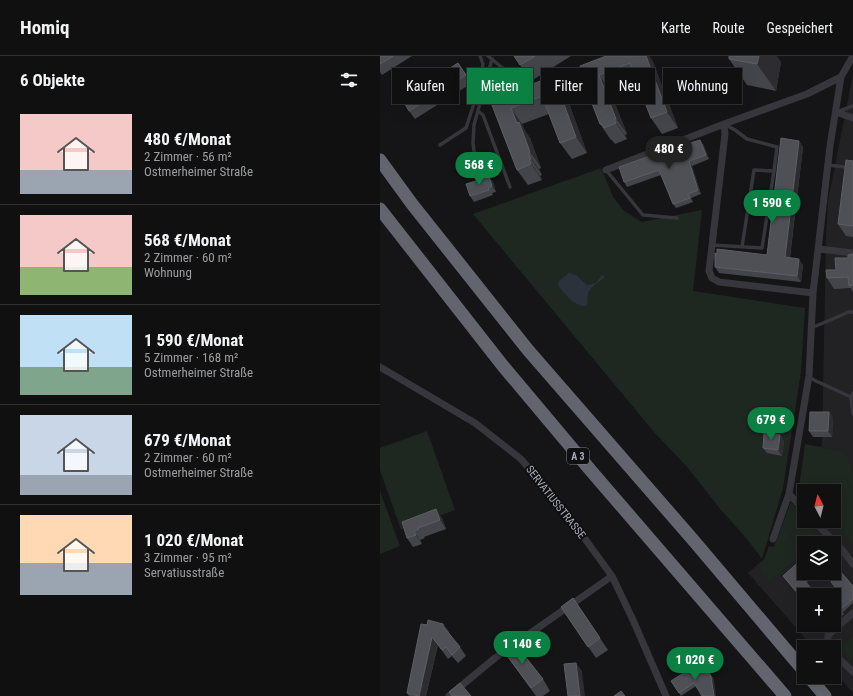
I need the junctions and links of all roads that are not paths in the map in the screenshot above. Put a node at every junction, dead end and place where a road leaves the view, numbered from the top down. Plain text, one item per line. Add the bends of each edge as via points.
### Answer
1 (480, 56) edge
2 (853, 56) edge
3 (490, 57) edge
4 (503, 68) edge
5 (841, 77) junction
6 (853, 106) edge
7 (478, 111) junction
8 (836, 112) junction
9 (853, 118) edge
10 (724, 124) junction
11 (440, 145) dead end
12 (380, 160) edge
13 (828, 165) junction
14 (853, 168) edge
15 (606, 170) joint
16 (774, 171) junction
17 (484, 181) edge
18 (510, 187) dead end
19 (380, 208) edge
20 (677, 218) dead end
21 (711, 245) junction
22 (742, 247) junction
23 (819, 249) junction
24 (853, 253) edge
25 (813, 293) junction
26 (853, 312) edge
27 (812, 326) junction
28 (380, 367) edge
29 (809, 376) junction
30 (853, 393) edge
31 (851, 397) junction
32 (853, 414) edge
33 (789, 494) junction
34 (797, 503) edge
35 (821, 528) edge
36 (773, 539) dead end
37 (853, 564) edge
38 (612, 576) junction
39 (853, 613) edge
40 (828, 640) edge
41 (841, 661) edge
42 (797, 663) edge
43 (853, 672) edge
44 (815, 684) edge
45 (449, 696) edge
46 (666, 696) edge
47 (785, 696) edge
48 (825, 696) edge

1 - 11 lane via 483,64 478,91 466,128
2 - 5 street
3 - 4 lane
3 - 7 lane
5 - 8 street
5 - 10 street via 807,94
6 - 8 lane
7 - 17 lane via 473,143
7 - 18 lane via 483,115
8 - 9 street
8 - 13 street
10 - 15 street
10 - 16 lane via 747,139 776,147
10 - 21 street via 725,134
12 - 42 highway via 528,350
13 - 14 lane
13 - 23 street
15 - 20 lane via 643,215
16 - 22 lane via 762,248
16 - 22 lane via 754,170
19 - 47 highway, A 3 via 503,366
21 - 22 lane
21 - 25 street via 708,271 712,278 719,282
23 - 24 street
23 - 25 street
25 - 27 street
26 - 27 lane
27 - 29 street
28 - 38 street, SERVATIUSSTRASSE via 475,423 521,459
29 - 31 lane
29 - 33 street
30 - 31 lane
31 - 32 lane
33 - 34 street
33 - 36 street
35 - 37 street
38 - 45 street via 495,658
38 - 46 street, SERVATIUSSTRASSE
39 - 40 street via 828,635
41 - 43 street
44 - 48 highway

